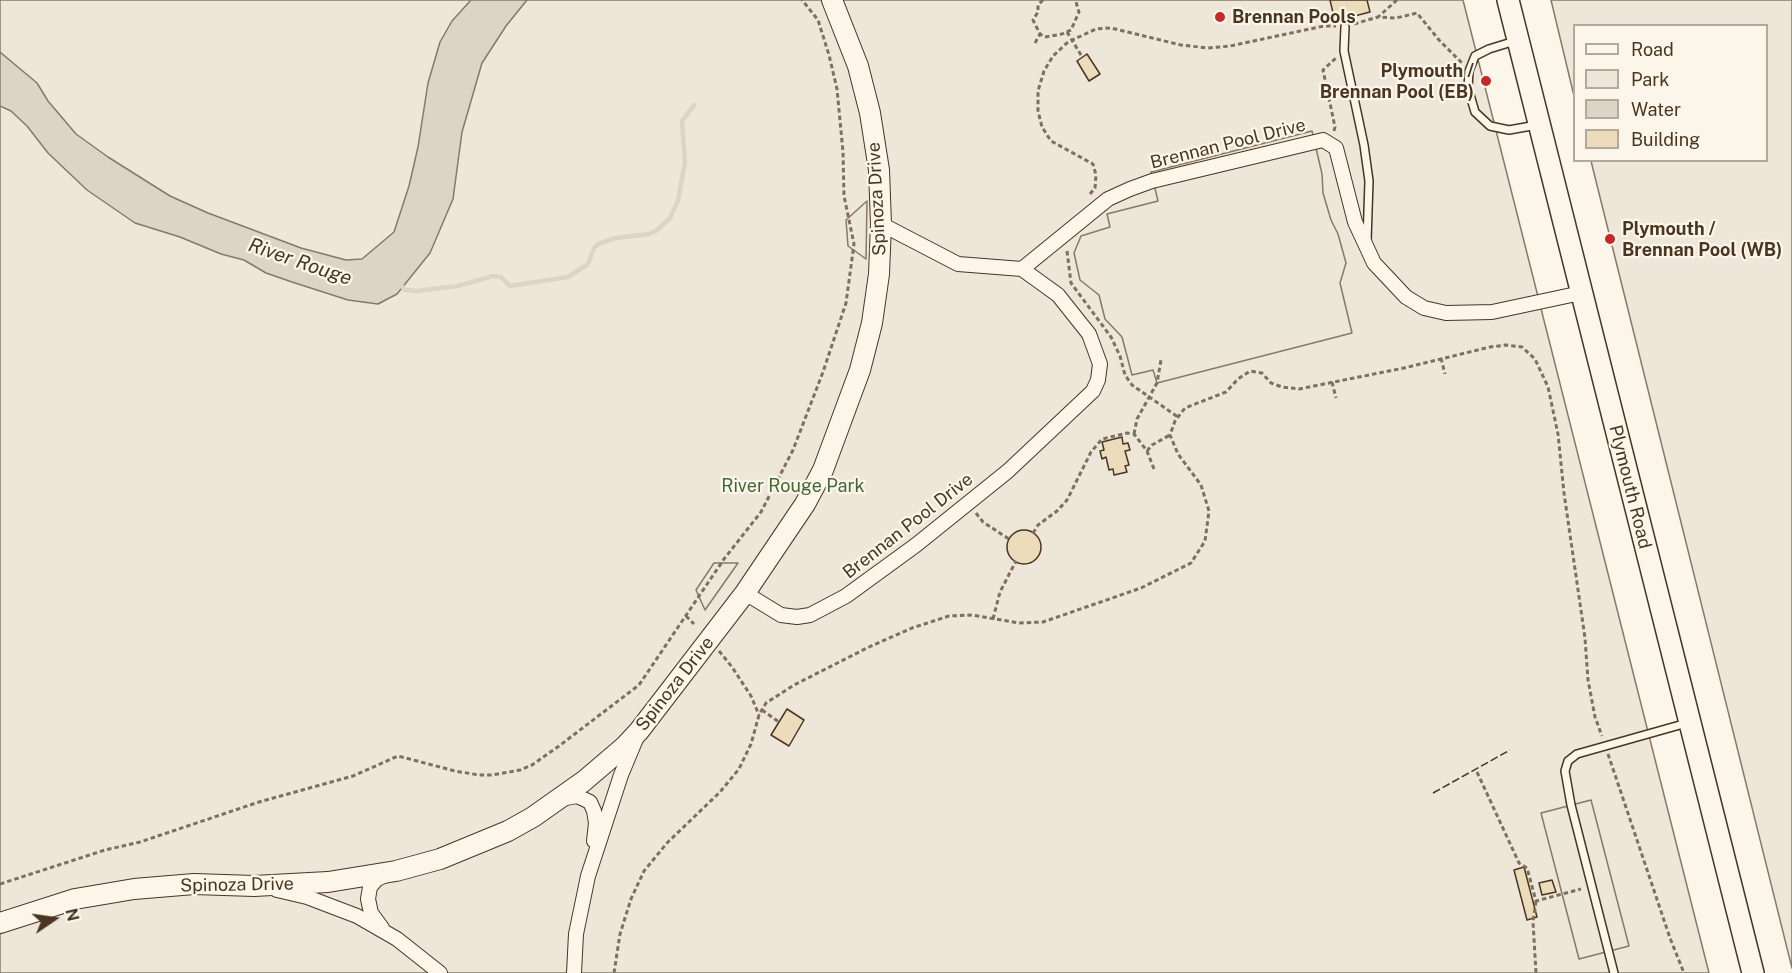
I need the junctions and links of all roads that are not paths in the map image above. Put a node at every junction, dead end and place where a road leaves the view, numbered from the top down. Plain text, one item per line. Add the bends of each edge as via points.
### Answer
1 (832, 0) edge
2 (1508, 0) edge
3 (1345, 27) road end
4 (1518, 40) junction
5 (1539, 125) junction
6 (881, 224) junction
7 (1366, 246) junction
8 (1022, 269) junction
9 (1581, 292) junction
10 (745, 593) junction
11 (1690, 723) junction
12 (639, 731) junction
13 (560, 799) junction
14 (396, 871) junction
15 (588, 876) junction
16 (254, 886) junction
17 (0, 923) edge
18 (387, 933) junction
19 (440, 973) edge
20 (574, 973) edge
21 (1614, 973) edge
22 (1753, 973) edge

1 - 6 street, Spinoza Drive via 858,66 870,113 879,170
2 - 4 main road, Plymouth Road
3 - 7 lane via 1344,51 1369,181
4 - 5 main road, Plymouth Road
4 - 5 lane via 1476,56 1469,71 1468,88 1475,112 1490,126 1509,130
5 - 9 main road, Plymouth Road
6 - 8 street via 958,264
6 - 10 street, Spinoza Drive via 872,323 851,398 805,504
7 - 8 street, Brennan Pool Drive via 1355,222 1335,148 1323,140 1141,185 1108,199
7 - 9 street, Brennan Pool Drive via 1374,263 1406,297 1424,308 1492,312
8 - 10 street, Brennan Pool Drive via 1058,295 1089,334 1100,364 1093,390 1008,471 846,596 810,615 782,615
9 - 11 main road, Plymouth Road
10 - 12 street, Spinoza Drive
11 - 21 lane via 1577,754 1568,761 1565,771 1571,806
11 - 22 main road, Plymouth Road
12 - 13 street, Spinoza Drive
12 - 15 street
13 - 14 street, Spinoza Drive via 508,831 470,848
13 - 15 street via 577,796 590,802 594,811 596,823
14 - 16 street, Spinoza Drive via 328,882
14 - 18 street via 377,879 370,887 368,899 371,913
15 - 20 street via 576,934
16 - 17 street, Spinoza Drive via 194,884 134,889 75,899
16 - 18 street via 329,904
18 - 19 street

